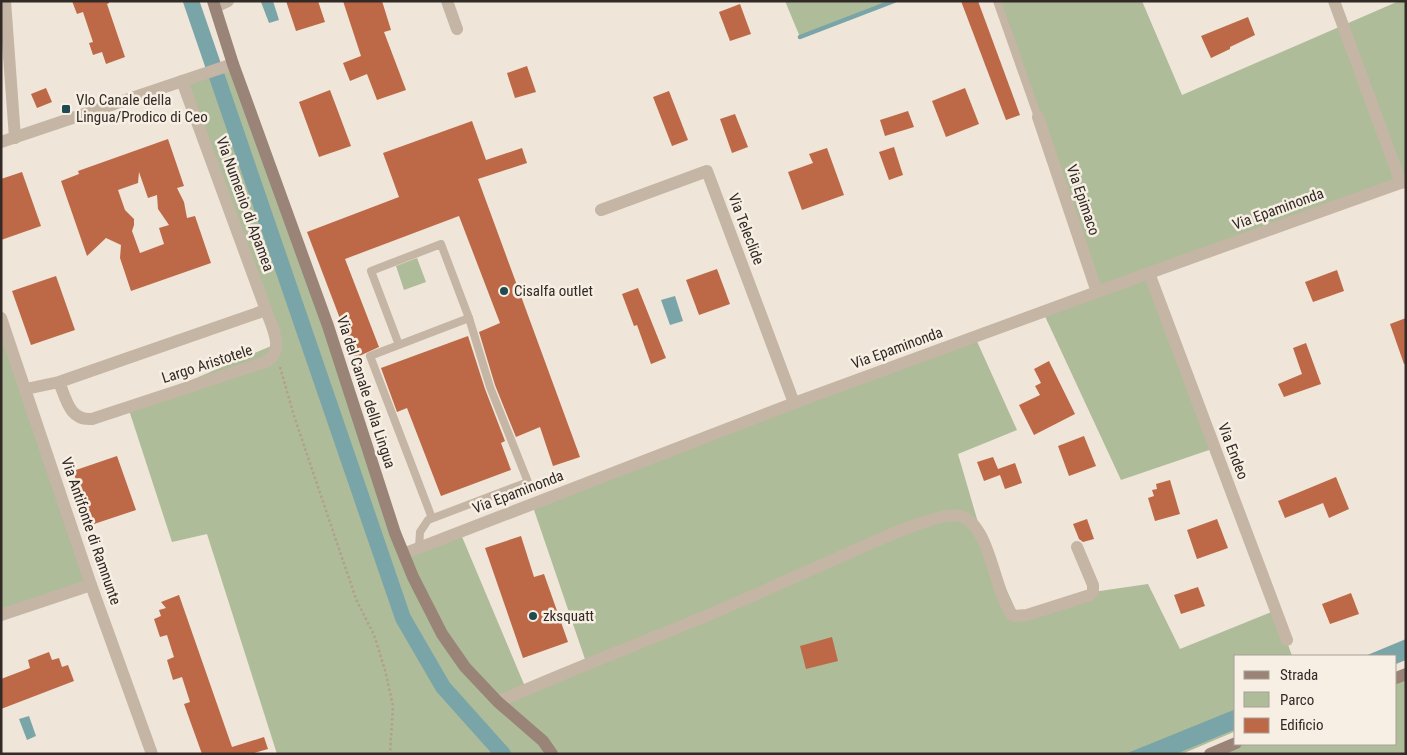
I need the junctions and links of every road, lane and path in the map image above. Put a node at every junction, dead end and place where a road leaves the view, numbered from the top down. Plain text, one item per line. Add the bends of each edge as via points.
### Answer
1 (6, 1) edge
2 (228, 1) edge
3 (447, 1) edge
4 (997, 1) edge
5 (1334, 1) edge
6 (214, 4) edge
7 (457, 29) dead end
8 (229, 65) junction
9 (182, 81) junction
10 (1038, 118) joint
11 (15, 138) junction
12 (1, 142) edge
13 (1403, 182) edge
14 (601, 210) dead end
15 (1149, 273) junction
16 (1097, 292) junction
17 (266, 310) junction
18 (1, 318) edge
19 (469, 318) junction
20 (399, 345) junction
21 (276, 352) junction
22 (60, 382) junction
23 (26, 389) junction
24 (794, 403) junction
25 (432, 518) junction
26 (419, 547) junction
27 (1077, 547) dead end
28 (403, 554) junction
29 (91, 585) junction
30 (1, 615) edge
31 (1287, 640) dead end
32 (498, 702) junction
33 (1234, 744) edge
34 (152, 754) edge
35 (390, 754) edge
36 (552, 754) edge
37 (1210, 754) edge

1 - 11 street
2 - 6 street
3 - 7 street
4 - 10 lane
5 - 13 street
6 - 8 street, Via del Canale della Lingua
8 - 9 street
8 - 28 street, Via del Canale della Lingua via 321,306
9 - 11 street
9 - 17 street, Via Numenio di Apamea
10 - 16 street, Via Epimaco
11 - 12 street
13 - 15 street, Via Epaminonda
14 - 24 street, Via Teleclide via 707,171
15 - 16 street, Via Epaminonda
15 - 31 street, Via Endeo
16 - 24 street, Via Epaminonda
17 - 21 street, Largo Aristotele via 276,338
17 - 22 street, Largo Aristotele
18 - 23 street, Via Antifonte di Ramnunte
19 - 20 lane
19 - 20 lane via 441,244 371,271
19 - 25 lane via 490,387 528,482
20 - 25 lane via 370,356
21 - 22 street, Largo Aristotele via 255,366 89,420 72,413
21 - 35 path via 295,419 356,599 374,635 385,670 393,706
22 - 23 street
23 - 29 street, Via Antifonte di Ramnunte
24 - 26 street, Via Epaminonda
25 - 26 lane via 423,525
26 - 28 street, Via Epaminonda
27 - 32 street via 1093,592 1027,615 1013,616 982,536 974,525 959,515 936,519 889,535 695,621
28 - 32 street, Via del Canale della Lingua via 426,605 450,646
29 - 30 street
29 - 34 street, Via Antifonte di Ramnunte
32 - 36 street, Via del Canale della Lingua
33 - 37 street

